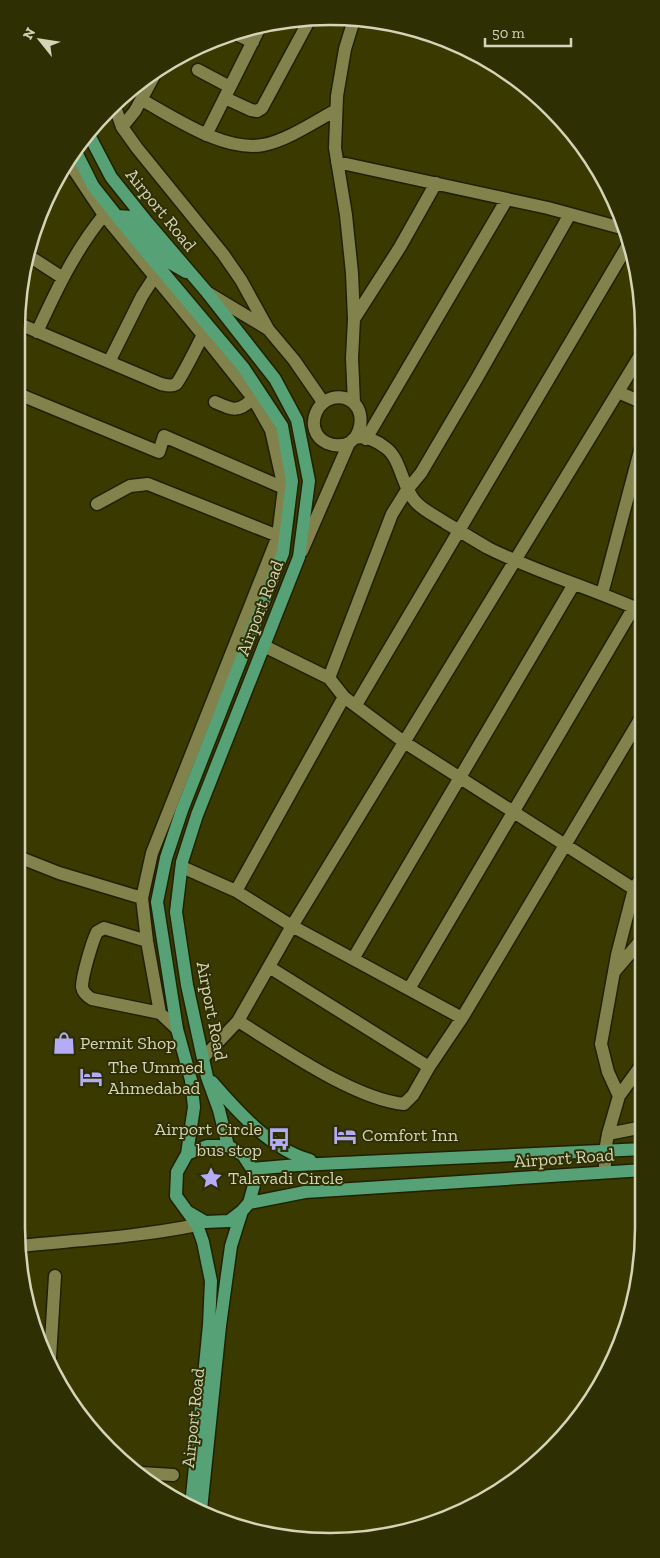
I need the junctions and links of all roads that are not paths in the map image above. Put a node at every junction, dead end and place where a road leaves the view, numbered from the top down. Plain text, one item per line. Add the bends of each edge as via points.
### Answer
1 (306, 26) edge
2 (352, 26) edge
3 (255, 36) edge
4 (198, 70) dead end
5 (150, 84) edge
6 (228, 92) junction
7 (142, 100) junction
8 (336, 110) junction
9 (117, 112) edge
10 (122, 127) junction
11 (206, 135) junction
12 (92, 140) edge
13 (79, 157) edge
14 (337, 162) junction
15 (72, 167) edge
16 (436, 183) junction
17 (507, 199) junction
18 (570, 214) junction
19 (111, 216) junction
20 (617, 228) edge
21 (625, 250) edge
22 (33, 259) edge
23 (155, 276) junction
24 (192, 276) junction
25 (63, 278) junction
26 (206, 292) junction
27 (354, 319) junction
28 (25, 326) edge
29 (268, 329) junction
30 (37, 332) junction
31 (203, 335) junction
32 (110, 362) junction
33 (635, 364) edge
34 (618, 392) junction
35 (25, 397) edge
36 (253, 398) junction
37 (635, 399) edge
38 (215, 402) dead end
39 (323, 402) junction
40 (354, 403) junction
41 (316, 432) junction
42 (302, 438) junction
43 (357, 440) junction
44 (635, 473) edge
45 (284, 488) junction
46 (407, 490) junction
47 (97, 504) dead end
48 (460, 532) junction
49 (278, 536) junction
50 (299, 557) junction
51 (516, 560) junction
52 (574, 584) junction
53 (602, 594) junction
54 (635, 608) edge
55 (635, 614) edge
56 (264, 646) junction
57 (329, 678) junction
58 (344, 697) junction
59 (356, 705) junction
60 (635, 728) edge
61 (404, 742) junction
62 (458, 777) junction
63 (513, 812) junction
64 (565, 846) junction
65 (25, 860) edge
66 (182, 867) junction
67 (634, 889) joint
68 (236, 891) junction
69 (142, 898) junction
70 (292, 926) junction
71 (147, 940) junction
72 (635, 947) edge
73 (353, 958) junction
74 (269, 967) junction
75 (614, 972) junction
76 (409, 989) junction
77 (160, 1013) junction
78 (462, 1018) junction
79 (238, 1021) junction
80 (176, 1029) junction
81 (203, 1058) junction
82 (429, 1067) junction
83 (635, 1074) edge
84 (207, 1077) junction
85 (619, 1096) junction
86 (635, 1129) edge
87 (608, 1134) junction
88 (228, 1146) junction
89 (635, 1149) edge
90 (605, 1151) junction
91 (187, 1154) junction
92 (324, 1164) junction
93 (252, 1168) junction
94 (635, 1170) edge
95 (605, 1172) junction
96 (245, 1207) junction
97 (188, 1212) junction
98 (197, 1225) junction
99 (26, 1245) edge
100 (55, 1276) dead end
101 (50, 1351) edge
102 (149, 1473) edge
103 (173, 1475) dead end
104 (192, 1500) edge
105 (202, 1505) edge

1 - 6 street via 262,108 250,110
2 - 8 street via 345,49
3 - 6 street
4 - 6 street
5 - 7 street
6 - 11 street
7 - 10 street
7 - 11 street
8 - 11 street via 265,145 246,147
8 - 14 street
9 - 10 street
10 - 29 street via 223,254
12 - 24 main road, Airport Road via 111,177
13 - 19 main road, Airport Road
14 - 16 street
14 - 27 street via 352,273
15 - 19 street
16 - 17 street
16 - 27 street
17 - 18 street
17 - 43 street
18 - 20 street
18 - 46 street via 421,473
19 - 23 street
19 - 24 main road via 132,217 167,261
19 - 25 street via 84,241
19 - 80 main road, Airport Road via 248,374 282,426 292,481 283,553 166,858 157,902
21 - 48 street
22 - 25 street
23 - 31 street
23 - 32 street
24 - 26 main road, Airport Road
25 - 30 street
26 - 29 street
26 - 42 main road, Airport Road via 275,379 297,420
27 - 40 street
28 - 30 street
29 - 39 street
30 - 32 street
31 - 32 street via 176,384 170,386
31 - 36 street
33 - 34 street
34 - 37 street
34 - 51 street
35 - 45 street via 159,452 164,436
36 - 38 street via 239,409
36 - 45 street via 271,430
39 - 40 street via 339,397
39 - 41 street via 314,416
40 - 43 street via 359,409 362,424
41 - 42 street
41 - 43 street via 326,443 334,445
42 - 50 main road, Airport Road via 309,481
43 - 46 street via 376,441 388,450
43 - 50 street
44 - 53 street
45 - 49 street
46 - 48 street via 416,502
46 - 57 street via 392,514
47 - 49 street via 130,486 148,484
48 - 51 street
48 - 59 street
49 - 69 street via 152,853
50 - 56 main road, Airport Road
51 - 52 street
51 - 61 street
52 - 53 street
52 - 62 street
53 - 54 street
55 - 63 street
56 - 57 street
56 - 66 main road, Airport Road via 197,815
57 - 58 street
58 - 59 street
58 - 68 street
59 - 61 street
60 - 64 street
61 - 62 street
61 - 70 street
62 - 63 street
62 - 73 street
63 - 64 street
63 - 76 street
64 - 67 street
64 - 78 street
65 - 69 street
66 - 68 street
66 - 81 main road, Airport Road via 176,912
67 - 75 street
68 - 70 street
69 - 71 street
70 - 73 street
70 - 74 street
71 - 77 street
71 - 77 street via 104,928 97,932 82,988 92,999
72 - 75 street
73 - 76 street
74 - 79 street
74 - 82 street
75 - 85 street via 601,1044 608,1072
76 - 78 street
77 - 80 street
78 - 82 street
79 - 81 street
79 - 82 street via 317,1069 390,1102 404,1104
80 - 91 main road, Airport Road via 191,1080 194,1107
81 - 84 main road, Airport Road
83 - 85 street
84 - 88 main road, Airport Road
84 - 92 main road via 274,1144 294,1155
85 - 87 street
86 - 87 street
87 - 90 street
88 - 91 main road via 207,1146
88 - 93 main road via 243,1155
89 - 90 main road, Airport Road
90 - 92 main road, Airport Road
90 - 95 street
91 - 97 main road via 177,1172 176,1196
92 - 93 main road, Airport Road
93 - 96 main road via 254,1185
94 - 95 main road, Airport Road
95 - 96 main road, Airport Road via 305,1192
96 - 97 main road via 229,1221 205,1222
96 - 105 main road, Airport Road via 231,1246
97 - 98 main road, Airport Road
98 - 99 street via 169,1231
98 - 104 main road, Airport Road via 211,1281
100 - 101 street
102 - 103 street

